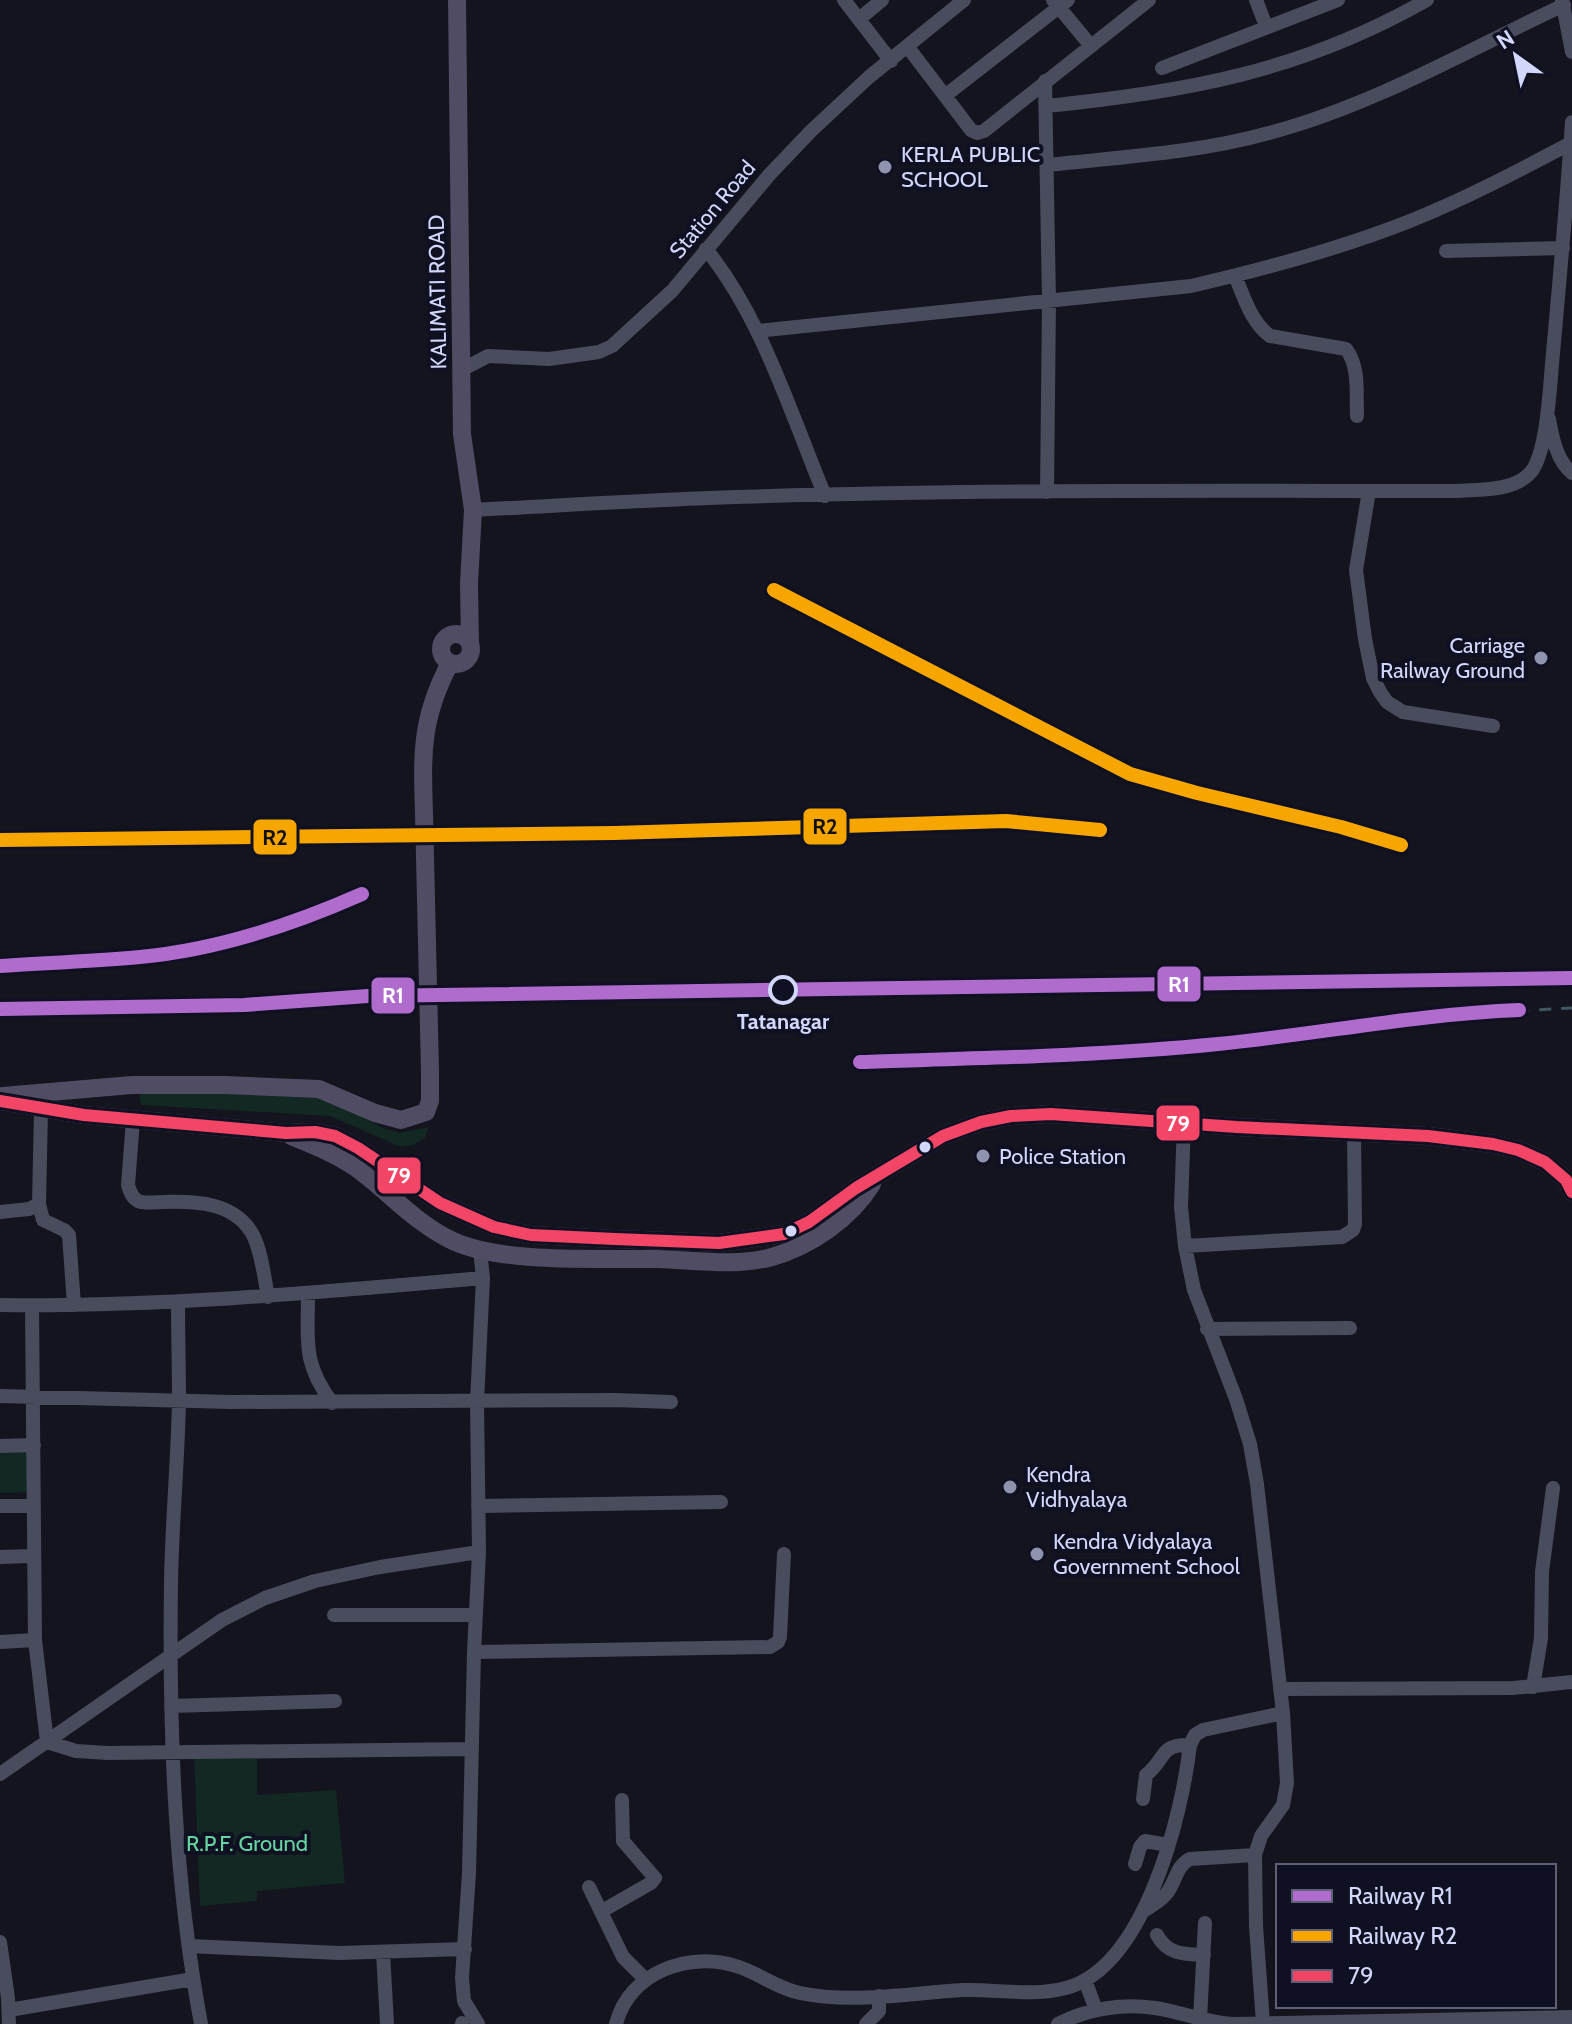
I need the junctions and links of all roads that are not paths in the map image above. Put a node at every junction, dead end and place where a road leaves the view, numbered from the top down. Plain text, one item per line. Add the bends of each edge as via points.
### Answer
1 (457, 0) edge
2 (844, 0) edge
3 (882, 0) edge
4 (964, 0) edge
5 (1149, 0) edge
6 (1256, 0) edge
7 (1338, 0) edge
8 (1427, 0) edge
9 (1060, 2) edge
10 (1563, 2) edge
11 (859, 19) junction
12 (1266, 26) junction
13 (907, 46) junction
14 (1091, 46) junction
15 (1572, 52) edge
16 (891, 61) junction
17 (1162, 68) dead end
18 (1045, 81) junction
19 (946, 95) junction
20 (1046, 106) junction
21 (1572, 122) edge
22 (1571, 143) edge
23 (1047, 165) junction
24 (1569, 205) edge
25 (1568, 232) edge
26 (1563, 248) junction
27 (706, 249) junction
28 (1446, 251) dead end
29 (1235, 276) junction
30 (1049, 301) junction
31 (757, 331) junction
32 (463, 369) junction
33 (1547, 407) junction
34 (1357, 416) dead end
35 (1572, 473) edge
36 (1369, 491) junction
37 (1047, 492) junction
38 (825, 496) junction
39 (473, 510) junction
40 (469, 583) junction
41 (444, 640) junction
42 (470, 645) junction
43 (450, 663) junction
44 (1493, 726) dead end
45 (132, 1085) junction
46 (0, 1099) edge
47 (41, 1110) junction
48 (130, 1120) junction
49 (1184, 1123) junction
50 (1354, 1132) junction
51 (286, 1133) junction
52 (876, 1178) junction
53 (1572, 1192) edge
54 (39, 1204) junction
55 (0, 1212) edge
56 (1185, 1246) junction
57 (480, 1250) junction
58 (483, 1278) junction
59 (308, 1294) junction
60 (268, 1297) junction
61 (178, 1302) junction
62 (0, 1305) edge
63 (74, 1305) junction
64 (32, 1306) junction
65 (1350, 1328) dead end
66 (1207, 1329) junction
67 (35, 1395) junction
68 (0, 1396) edge
69 (179, 1402) junction
70 (477, 1402) junction
71 (671, 1402) dead end
72 (332, 1403) junction
73 (34, 1445) junction
74 (0, 1446) edge
75 (1553, 1488) dead end
76 (721, 1502) dead end
77 (0, 1506) edge
78 (33, 1506) junction
79 (478, 1506) junction
80 (479, 1552) junction
81 (784, 1554) dead end
82 (33, 1556) junction
83 (0, 1557) edge
84 (334, 1615) dead end
85 (476, 1615) junction
86 (35, 1640) junction
87 (0, 1642) edge
88 (474, 1652) junction
89 (171, 1656) junction
90 (1572, 1682) edge
91 (1533, 1687) junction
92 (1280, 1689) junction
93 (335, 1701) dead end
94 (171, 1706) junction
95 (1283, 1713) junction
96 (47, 1742) junction
97 (1190, 1745) junction
98 (472, 1749) junction
99 (174, 1753) junction
100 (0, 1774) edge
101 (1143, 1799) dead end
102 (622, 1800) dead end
103 (1168, 1845) junction
104 (1255, 1855) junction
105 (1135, 1864) dead end
106 (589, 1887) dead end
107 (1145, 1910) junction
108 (602, 1911) junction
109 (1205, 1923) dead end
110 (1157, 1935) dead end
111 (0, 1942) edge
112 (189, 1946) junction
113 (465, 1949) junction
114 (383, 1952) junction
115 (1204, 1955) junction
116 (193, 1979) junction
117 (645, 1979) junction
118 (1085, 1980) junction
119 (3, 1987) edge
120 (879, 1996) junction
121 (1096, 2010) junction
122 (9, 2017) edge
123 (1572, 2017) edge
124 (1200, 2020) junction
125 (467, 2023) edge
126 (1263, 2023) edge
127 (201, 2024) edge
128 (387, 2024) edge
129 (616, 2024) edge
130 (866, 2024) edge
131 (1058, 2024) edge
132 (1234, 2024) edge

1 - 32 main road, KALIMATI ROAD
2 - 11 street
3 - 11 street
4 - 13 street, Station Road
5 - 14 street
6 - 12 street
7 - 12 street
8 - 20 street via 1342,43 1280,65 1183,89
9 - 14 street
9 - 19 street
10 - 15 street
10 - 23 street via 1389,89 1269,134 1185,150
11 - 16 street
12 - 17 street
13 - 16 street, Station Road
13 - 19 street
14 - 18 street
16 - 27 street, Station Road via 811,131
18 - 19 street via 977,133
18 - 20 street
20 - 23 street
21 - 22 street
22 - 24 street
22 - 29 street via 1409,221
23 - 30 street
24 - 25 street
25 - 26 street
26 - 28 street
26 - 33 street
27 - 31 street via 727,275
27 - 32 street, Station Road via 655,309 612,346 549,359 488,356
29 - 30 street via 1191,286
29 - 34 street via 1260,329 1270,336 1346,349 1355,369
30 - 31 street
30 - 37 street
31 - 38 street
32 - 39 main road, KALIMATI ROAD via 462,434
33 - 35 street via 1560,456
33 - 36 street via 1541,451 1518,482 1456,491
36 - 37 street
36 - 44 street via 1356,570 1365,639 1380,692 1403,712
37 - 38 street
38 - 39 street
39 - 40 main road, KALIMATI ROAD
40 - 41 main road, KALIMATI ROAD
40 - 42 main road, KALIMATI ROAD
41 - 42 main road via 457,634
41 - 43 main road via 441,653
42 - 43 main road via 464,662
43 - 45 main road, bridge via 430,706 423,737 430,1071 426,1112 401,1120 319,1089
45 - 46 main road
45 - 48 main road via 116,1101
46 - 47 main road
47 - 48 main road
47 - 54 street
48 - 51 main road
48 - 60 street via 128,1185 135,1200 184,1201 228,1210 253,1235
49 - 50 main road
49 - 52 main road via 1011,1116 943,1136
49 - 56 street
50 - 53 main road via 1428,1136 1518,1150 1545,1162
50 - 56 street via 1355,1224 1348,1235
51 - 52 main road via 335,1136 440,1203 494,1227 531,1235 719,1243 761,1239 809,1222
51 - 57 main road via 356,1168 427,1225
52 - 57 main road via 866,1195 821,1234 768,1258 731,1261
54 - 55 street
54 - 63 street via 43,1220 69,1235
56 - 66 street
57 - 58 street
58 - 59 street
58 - 70 street
59 - 60 street
59 - 72 street via 310,1365
60 - 61 street
61 - 63 street
61 - 69 street
62 - 64 street
63 - 64 street
64 - 67 street
65 - 66 street
66 - 92 street via 1250,1444
67 - 68 street
67 - 69 street
67 - 73 street
69 - 72 street
69 - 89 street
70 - 71 street
70 - 72 street
70 - 79 street
73 - 74 street
73 - 78 street
75 - 91 street
76 - 79 street
77 - 78 street
78 - 82 street
79 - 80 street
80 - 85 street
80 - 89 street via 315,1581 222,1620
81 - 88 street via 780,1637 770,1647
82 - 83 street
82 - 86 street
84 - 85 street
85 - 88 street
86 - 87 street
86 - 96 street
88 - 98 street
89 - 94 street
89 - 96 street
90 - 91 street
91 - 92 street
92 - 95 street
93 - 94 street
94 - 99 street
95 - 97 street via 1203,1730
95 - 104 street via 1283,1805 1261,1836
96 - 99 street via 76,1751
96 - 100 street
97 - 101 street via 1175,1744 1166,1750 1146,1775
97 - 103 street
98 - 99 street
98 - 113 street
99 - 112 street
102 - 108 street via 623,1841 655,1878
103 - 105 street via 1145,1841
103 - 107 street
104 - 107 street via 1190,1859 1170,1889
104 - 126 street
106 - 108 street
107 - 118 street via 1109,1961
108 - 117 street via 623,1957
109 - 115 street
110 - 115 street via 1173,1952
111 - 119 street
112 - 114 street
112 - 116 street
113 - 114 street
113 - 125 street
114 - 128 street
115 - 124 street
116 - 122 street
116 - 127 street
117 - 120 street via 683,1963 704,1961 739,1967 800,1993
117 - 129 street via 630,1994
118 - 120 street via 1027,1993 964,1990
118 - 121 street
119 - 122 street
120 - 130 street via 879,2011
121 - 124 street via 1135,2006
121 - 131 street
123 - 126 street
124 - 132 street
126 - 132 street

